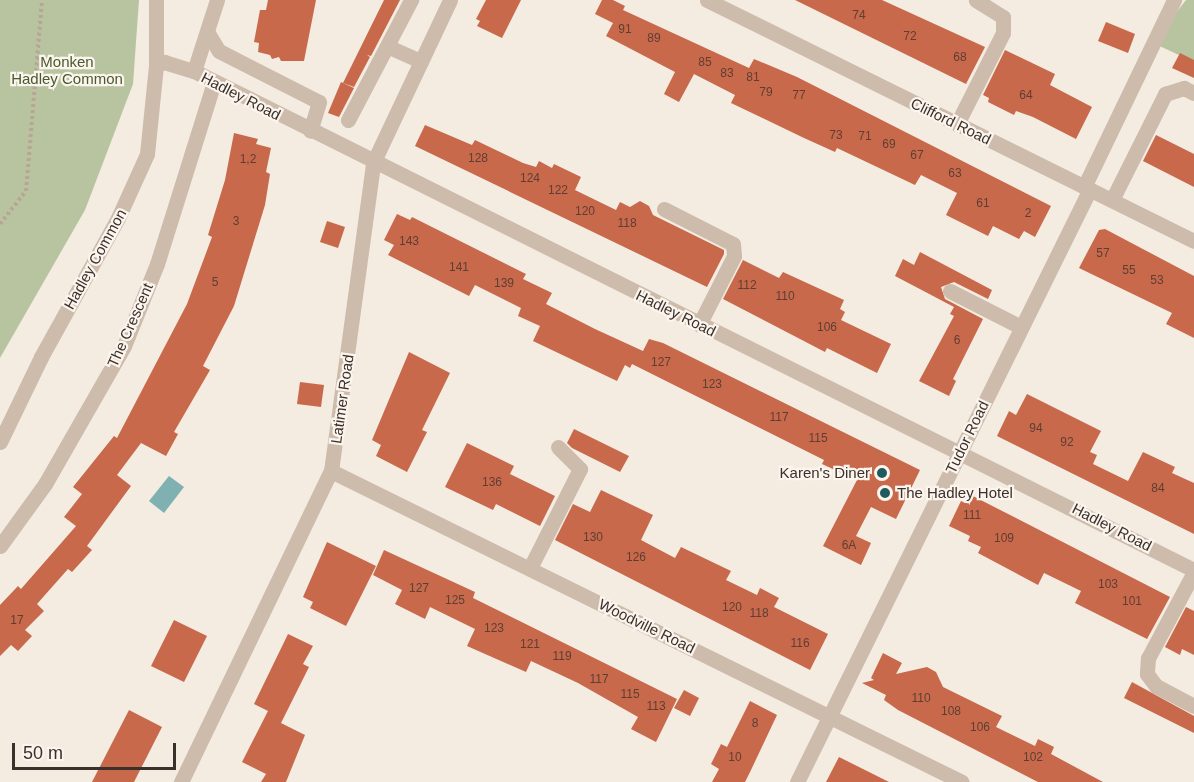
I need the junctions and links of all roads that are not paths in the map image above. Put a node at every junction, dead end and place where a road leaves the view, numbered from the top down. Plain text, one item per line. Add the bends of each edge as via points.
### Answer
1 (156, 0) edge
2 (217, 0) edge
3 (411, 0) edge
4 (450, 0) edge
5 (707, 0) edge
6 (976, 0) edge
7 (1174, 2) edge
8 (208, 33) junction
9 (388, 46) junction
10 (421, 61) junction
11 (156, 65) junction
12 (194, 71) junction
13 (214, 82) junction
14 (1194, 93) edge
15 (348, 120) dead end
16 (957, 124) junction
17 (310, 131) junction
18 (372, 163) junction
19 (1087, 188) junction
20 (1112, 200) junction
21 (664, 209) dead end
22 (1194, 241) edge
23 (950, 291) dead end
24 (699, 325) junction
25 (1021, 327) junction
26 (0, 442) edge
27 (558, 447) dead end
28 (959, 453) junction
29 (331, 471) junction
30 (0, 546) edge
31 (530, 568) junction
32 (1194, 571) edge
33 (1194, 706) edge
34 (829, 716) junction
35 (181, 782) edge
36 (797, 782) edge
37 (962, 782) edge

1 - 11 street, Hadley Common
2 - 8 street
3 - 9 street
4 - 10 street, Latimer Road
5 - 16 street, Clifford Road
6 - 16 street via 1003,17 1003,33
7 - 19 street, Tudor Road
8 - 12 street
8 - 17 street via 219,51 319,102
9 - 10 street
9 - 15 street
10 - 18 street, Latimer Road
11 - 12 street, Hadley Road via 164,62
11 - 26 street, Hadley Common via 151,84 151,133 139,175 25,387
12 - 13 street, Hadley Road
13 - 17 street, Hadley Road
13 - 30 street, The Crescent via 157,264 124,346 45,484
14 - 20 street via 1184,87 1165,93
16 - 19 street, Clifford Road
17 - 18 street, Hadley Road
18 - 24 street, Hadley Road
18 - 29 street, Latimer Road
19 - 20 street, Clifford Road
19 - 25 street, Tudor Road
20 - 22 street, Clifford Road
21 - 24 street via 733,244 734,256
23 - 25 street
24 - 28 street, Hadley Road
25 - 28 street, Tudor Road
27 - 31 street via 579,469
28 - 32 street, Hadley Road
28 - 34 street, Tudor Road
29 - 31 street, Woodville Road
29 - 35 street, Latimer Road
31 - 34 street, Woodville Road
32 - 33 street via 1148,658 1148,674 1156,686
34 - 36 street, Tudor Road
34 - 37 street, Woodville Road

